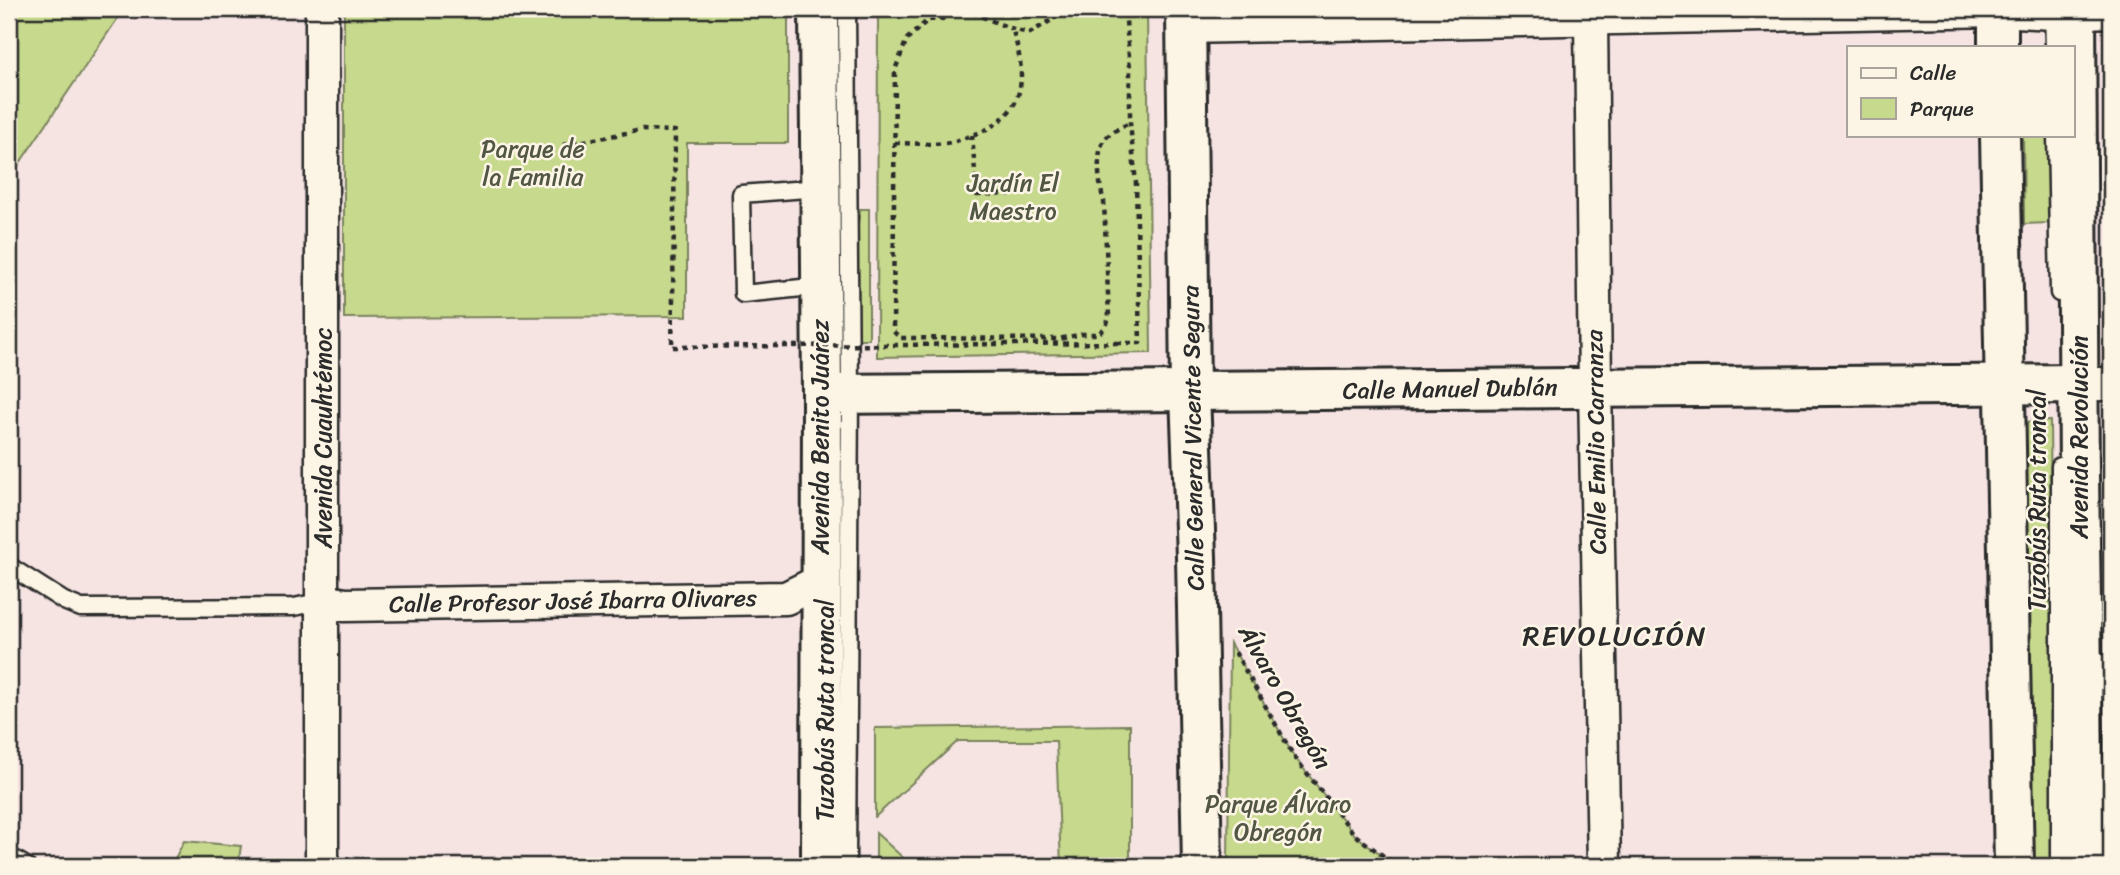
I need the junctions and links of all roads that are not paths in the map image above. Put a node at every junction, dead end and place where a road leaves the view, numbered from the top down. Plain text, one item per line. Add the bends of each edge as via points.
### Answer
1 (322, 9) edge
2 (819, 9) edge
3 (847, 9) edge
4 (1998, 9) edge
5 (2074, 11) edge
6 (1186, 18) edge
7 (1591, 19) junction
8 (1998, 46) edge
9 (2055, 46) edge
10 (2000, 136) edge
11 (2056, 136) edge
12 (820, 188) junction
13 (821, 286) junction
14 (2059, 315) dead end
15 (2074, 384) edge
16 (2005, 385) junction
17 (1595, 387) junction
18 (1190, 393) junction
19 (836, 394) junction
20 (2060, 452) dead end
21 (9, 566) edge
22 (820, 581) junction
23 (323, 601) junction
24 (2097, 671) edge
25 (9, 856) edge
26 (26, 866) edge
27 (321, 866) edge
28 (821, 866) edge
29 (847, 866) edge
30 (1202, 866) edge
31 (1604, 866) edge
32 (2014, 866) edge
33 (2060, 866) edge
34 (2085, 866) edge

1 - 23 street, Avenida Cuauhtémoc
2 - 12 main road, Avenida Benito Juárez
3 - 19 lane, Tuzobús Ruta troncal
4 - 5 street
4 - 7 street
4 - 8 main road
5 - 9 lane
5 - 15 main road, Avenida Revolución
6 - 7 street
6 - 18 main road, Calle General Vicente Segura
7 - 17 street, Calle Emilio Carranza
10 - 16 main road
11 - 14 lane
12 - 13 main road, Avenida Benito Juárez
12 - 13 lane via 741,194 743,294
13 - 19 main road, Avenida Benito Juárez
15 - 16 main road, Calle Manuel Dublán
15 - 24 main road, Avenida Revolución
16 - 17 main road, Calle Manuel Dublán
16 - 32 main road
17 - 18 main road, Calle Manuel Dublán
17 - 31 street, Calle Emilio Carranza
18 - 19 main road, Calle Manuel Dublán
18 - 30 main road, Calle General Vicente Segura
19 - 22 main road, Avenida Benito Juárez
19 - 29 lane, Tuzobús Ruta troncal
20 - 33 lane, Tuzobús Ruta troncal
21 - 23 lane via 81,608 294,607
22 - 23 street, Calle Profesor José Ibarra Olivares via 786,598
22 - 28 main road, Avenida Benito Juárez
23 - 27 street, Avenida Cuauhtémoc
24 - 34 main road, Avenida Revolución
25 - 26 lane

